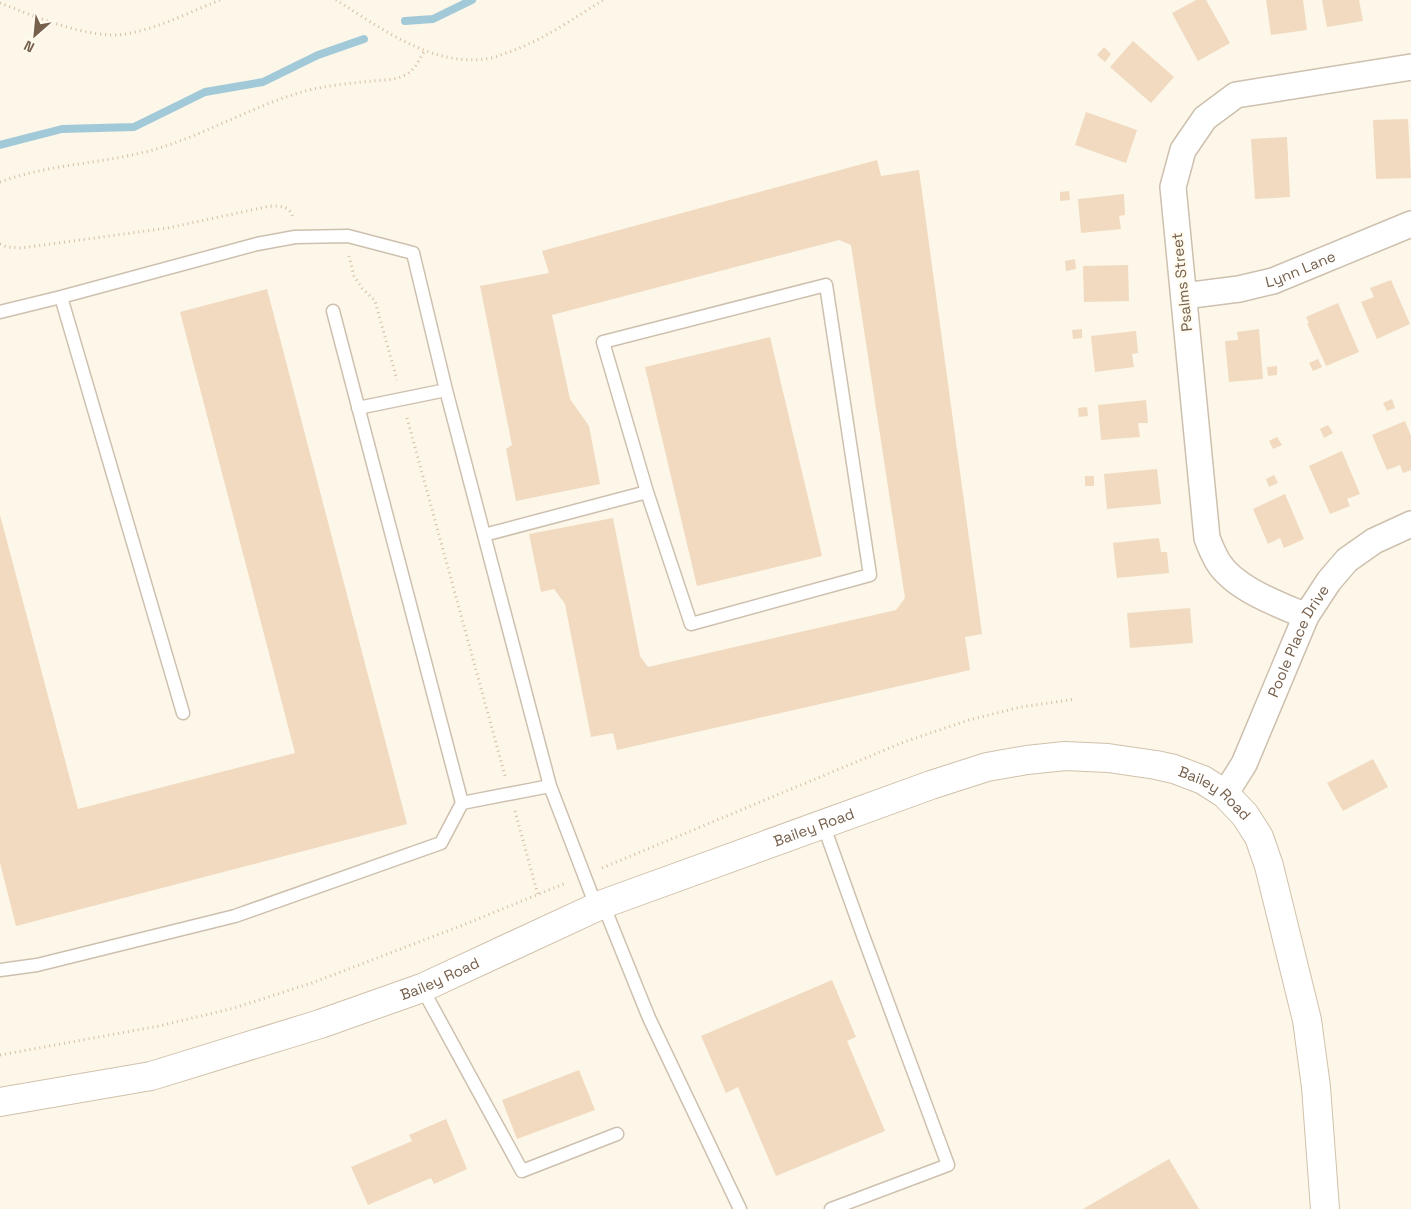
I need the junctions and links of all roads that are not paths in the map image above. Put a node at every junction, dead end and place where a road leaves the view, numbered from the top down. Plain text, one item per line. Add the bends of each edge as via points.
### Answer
1 (1411, 67) edge
2 (1411, 224) edge
3 (1184, 296) junction
4 (61, 297) junction
5 (333, 311) dead end
6 (0, 312) edge
7 (446, 390) junction
8 (358, 408) junction
9 (648, 492) junction
10 (1411, 524) edge
11 (484, 535) junction
12 (1306, 616) junction
13 (183, 712) dead end
14 (550, 786) junction
15 (1225, 794) junction
16 (462, 804) junction
17 (823, 824) junction
18 (599, 905) junction
19 (0, 970) edge
20 (422, 988) junction
21 (0, 1102) edge
22 (617, 1134) dead end
23 (740, 1209) edge
24 (831, 1209) edge
25 (1325, 1209) edge

1 - 3 street, Psalms Street via 1236,95 1205,118 1184,150 1173,188
2 - 3 street, Lynn Lane via 1273,281
3 - 12 street, Psalms Street via 1207,538 1219,563 1246,588
4 - 6 lane
4 - 7 lane via 257,244 295,237 348,236 413,253
4 - 13 lane
5 - 8 lane
7 - 8 lane
7 - 11 lane
8 - 16 lane
9 - 9 lane via 691,624 870,575 826,285 603,342
9 - 11 lane
10 - 12 street, Poole Place Drive via 1374,541 1347,560
11 - 14 lane
12 - 15 street, Poole Place Drive via 1244,764
14 - 16 lane
14 - 18 lane
15 - 17 street, Bailey Road via 1203,780 1174,769 1108,758 1065,756 987,767
15 - 25 street, Bailey Road via 1245,815 1259,837 1307,1020 1316,1088
16 - 19 lane via 441,843 235,916 37,966
17 - 18 street, Bailey Road
17 - 24 lane via 948,1165
18 - 20 street, Bailey Road
18 - 23 lane
20 - 21 street, Bailey Road via 320,1024 150,1076
20 - 22 lane via 522,1171

